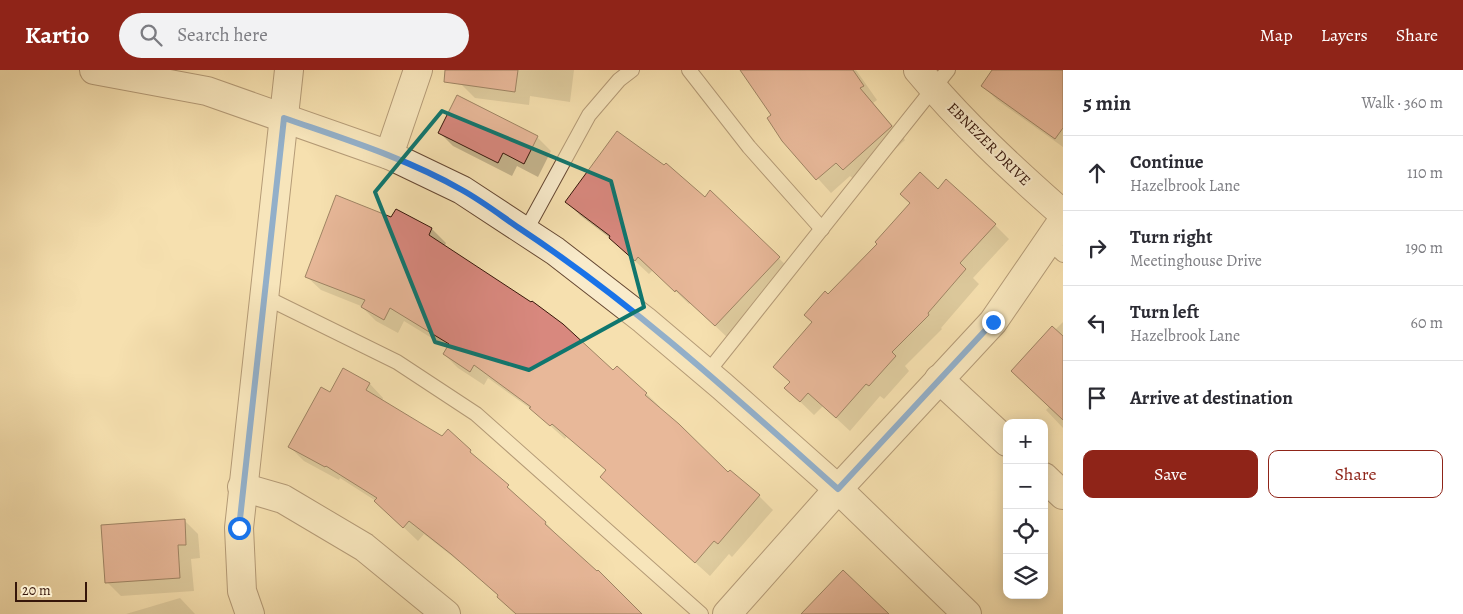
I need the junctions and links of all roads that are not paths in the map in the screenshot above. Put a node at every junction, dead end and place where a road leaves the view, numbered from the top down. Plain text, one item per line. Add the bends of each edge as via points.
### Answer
1 (94, 70) edge
2 (289, 70) edge
3 (418, 70) edge
4 (632, 70) edge
5 (689, 70) edge
6 (933, 76) edge
7 (284, 118) junction
8 (389, 155) junction
9 (1063, 214) edge
10 (822, 229) junction
11 (525, 232) junction
12 (1058, 239) edge
13 (263, 296) junction
14 (707, 373) junction
15 (940, 379) junction
16 (1003, 438) edge
17 (1048, 481) edge
18 (242, 487) junction
19 (838, 489) junction
20 (1063, 495) edge
21 (250, 614) edge
22 (446, 614) edge
23 (701, 614) edge
24 (727, 614) edge
25 (967, 614) edge

1 - 7 street via 207,91
2 - 7 street
3 - 8 street
4 - 11 lane via 589,115
5 - 10 lane via 749,147
6 - 9 street, EBNEZER DRIVE via 1000,158
6 - 10 lane
7 - 8 street
7 - 13 street
8 - 11 street via 462,190
10 - 14 lane
11 - 14 street via 555,251
12 - 15 street via 993,322
13 - 18 street
13 - 23 lane via 397,362 476,414
14 - 19 street
15 - 16 street
15 - 19 street
17 - 20 street
18 - 21 street via 239,528 242,591
18 - 22 street via 283,500 364,547
19 - 24 street
19 - 25 street

